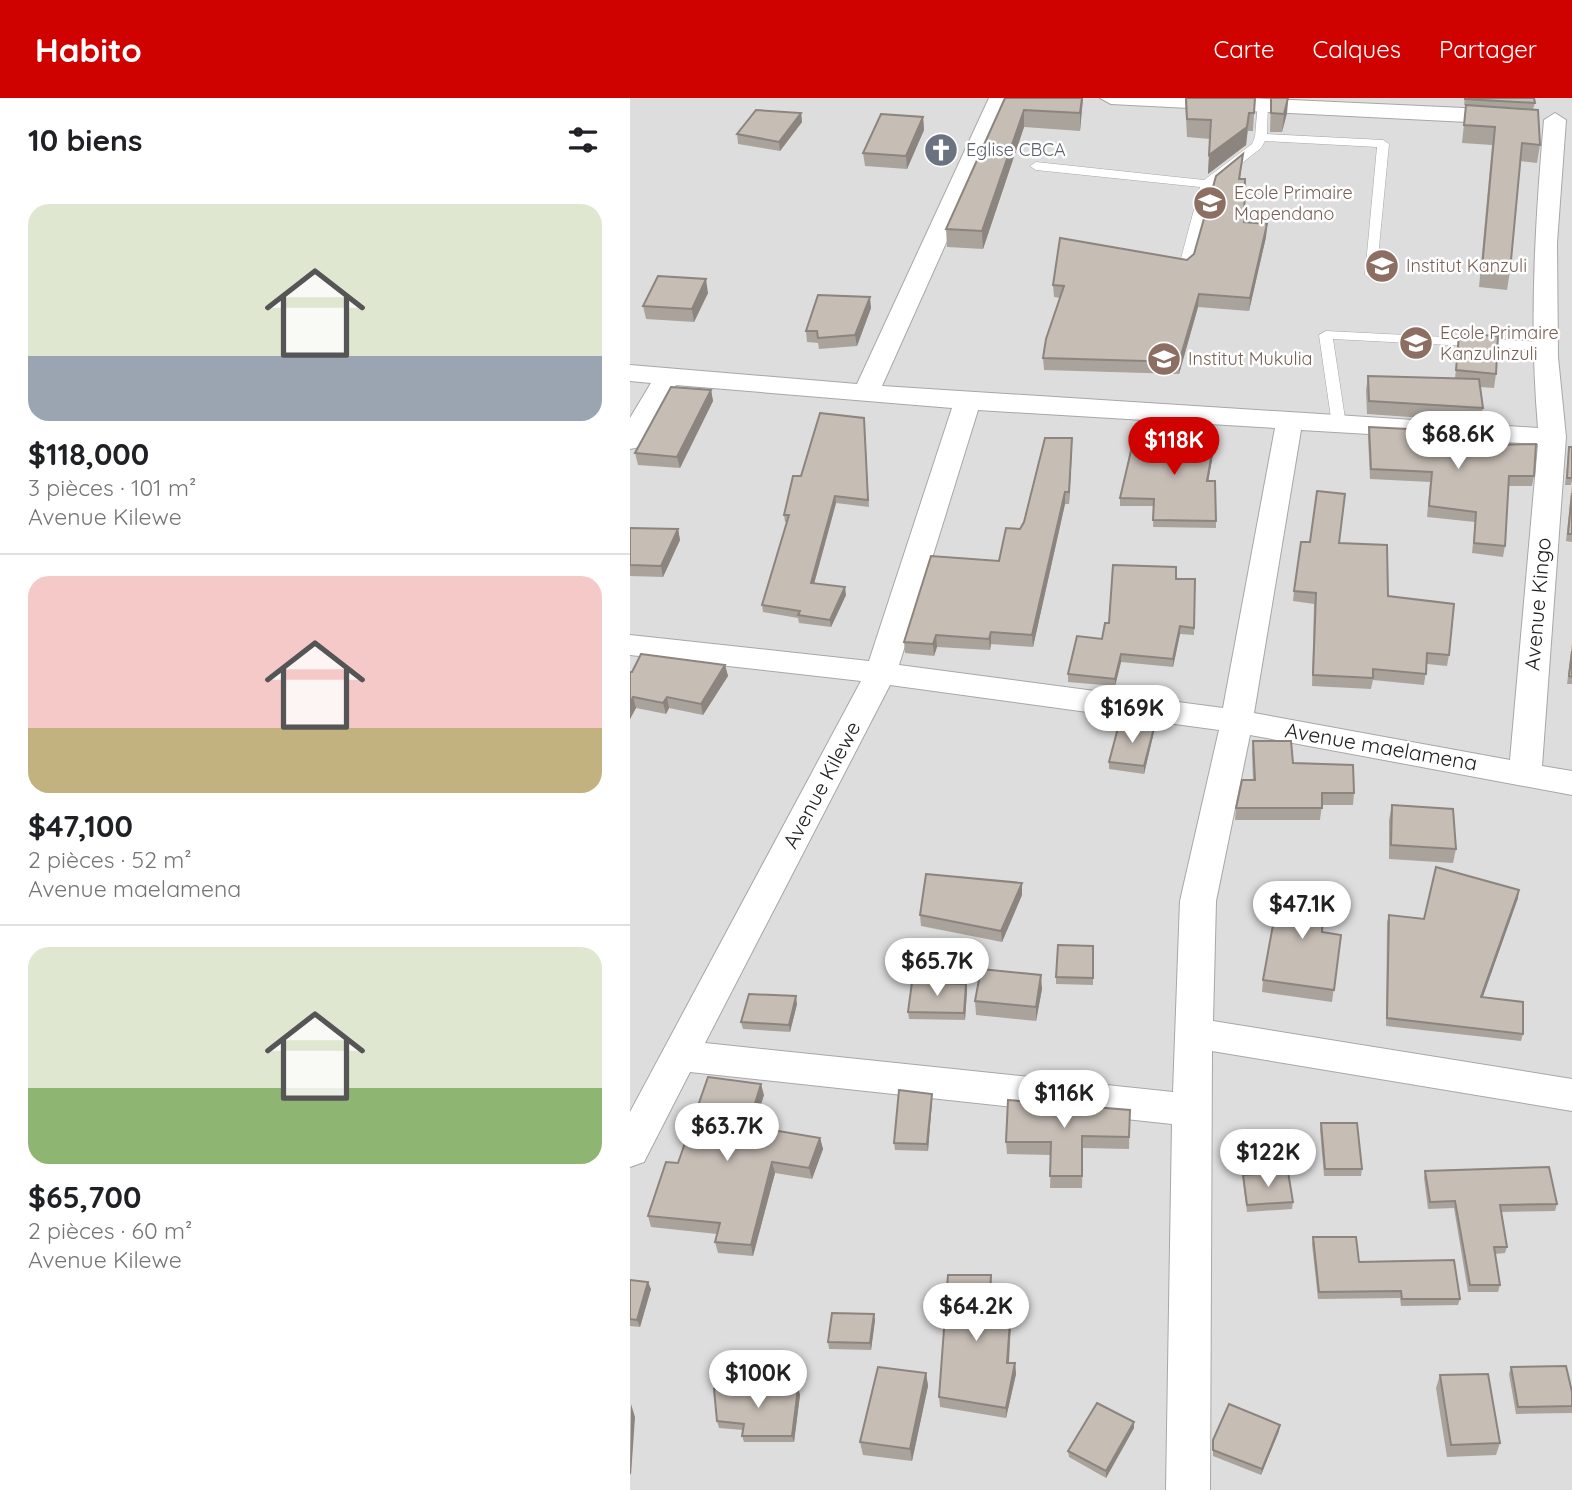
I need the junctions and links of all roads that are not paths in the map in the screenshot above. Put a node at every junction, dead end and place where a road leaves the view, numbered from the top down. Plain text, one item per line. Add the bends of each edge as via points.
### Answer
1 (1000, 98) edge
2 (1111, 98) edge
3 (1335, 102) edge
4 (1262, 104) junction
5 (1564, 120) edge
6 (1261, 136) junction
7 (1036, 166) dead end
8 (1207, 184) junction
9 (1545, 243) junction
10 (1572, 246) edge
11 (1185, 266) edge
12 (1371, 275) dead end
13 (1545, 351) junction
14 (1572, 360) edge
15 (630, 373) edge
16 (668, 376) junction
17 (866, 392) junction
18 (967, 401) junction
19 (1289, 423) junction
20 (1339, 425) junction
21 (1552, 437) junction
22 (630, 441) edge
23 (630, 645) edge
24 (881, 673) junction
25 (1237, 721) junction
26 (1525, 772) junction
27 (1572, 783) edge
28 (1195, 1033) junction
29 (681, 1056) junction
30 (1572, 1095) edge
31 (1192, 1110) junction
32 (630, 1150) edge
33 (1188, 1490) edge

1 - 17 street
2 - 4 street
3 - 4 street
3 - 5 street
4 - 6 lane
5 - 9 street, Avenue Kingo
6 - 8 lane via 1257,146
6 - 12 lane via 1383,144
7 - 8 lane
8 - 11 lane
9 - 10 street
9 - 13 street, Avenue Kingo
13 - 14 street
13 - 20 lane via 1326,335
13 - 21 street, Avenue Kingo
15 - 16 street
16 - 17 street
16 - 22 street
17 - 18 street
18 - 19 street
18 - 24 street, Avenue Kilewe
19 - 20 street
19 - 25 street
20 - 21 street
21 - 26 street, Avenue Kingo
23 - 24 street, Avenue maelamena
24 - 25 street, Avenue maelamena
24 - 29 street, Avenue Kilewe
25 - 26 street, Avenue maelamena
25 - 28 street via 1198,901
26 - 27 street
28 - 30 street
28 - 31 street
29 - 31 street
29 - 32 street, Avenue Kilewe
31 - 33 street

